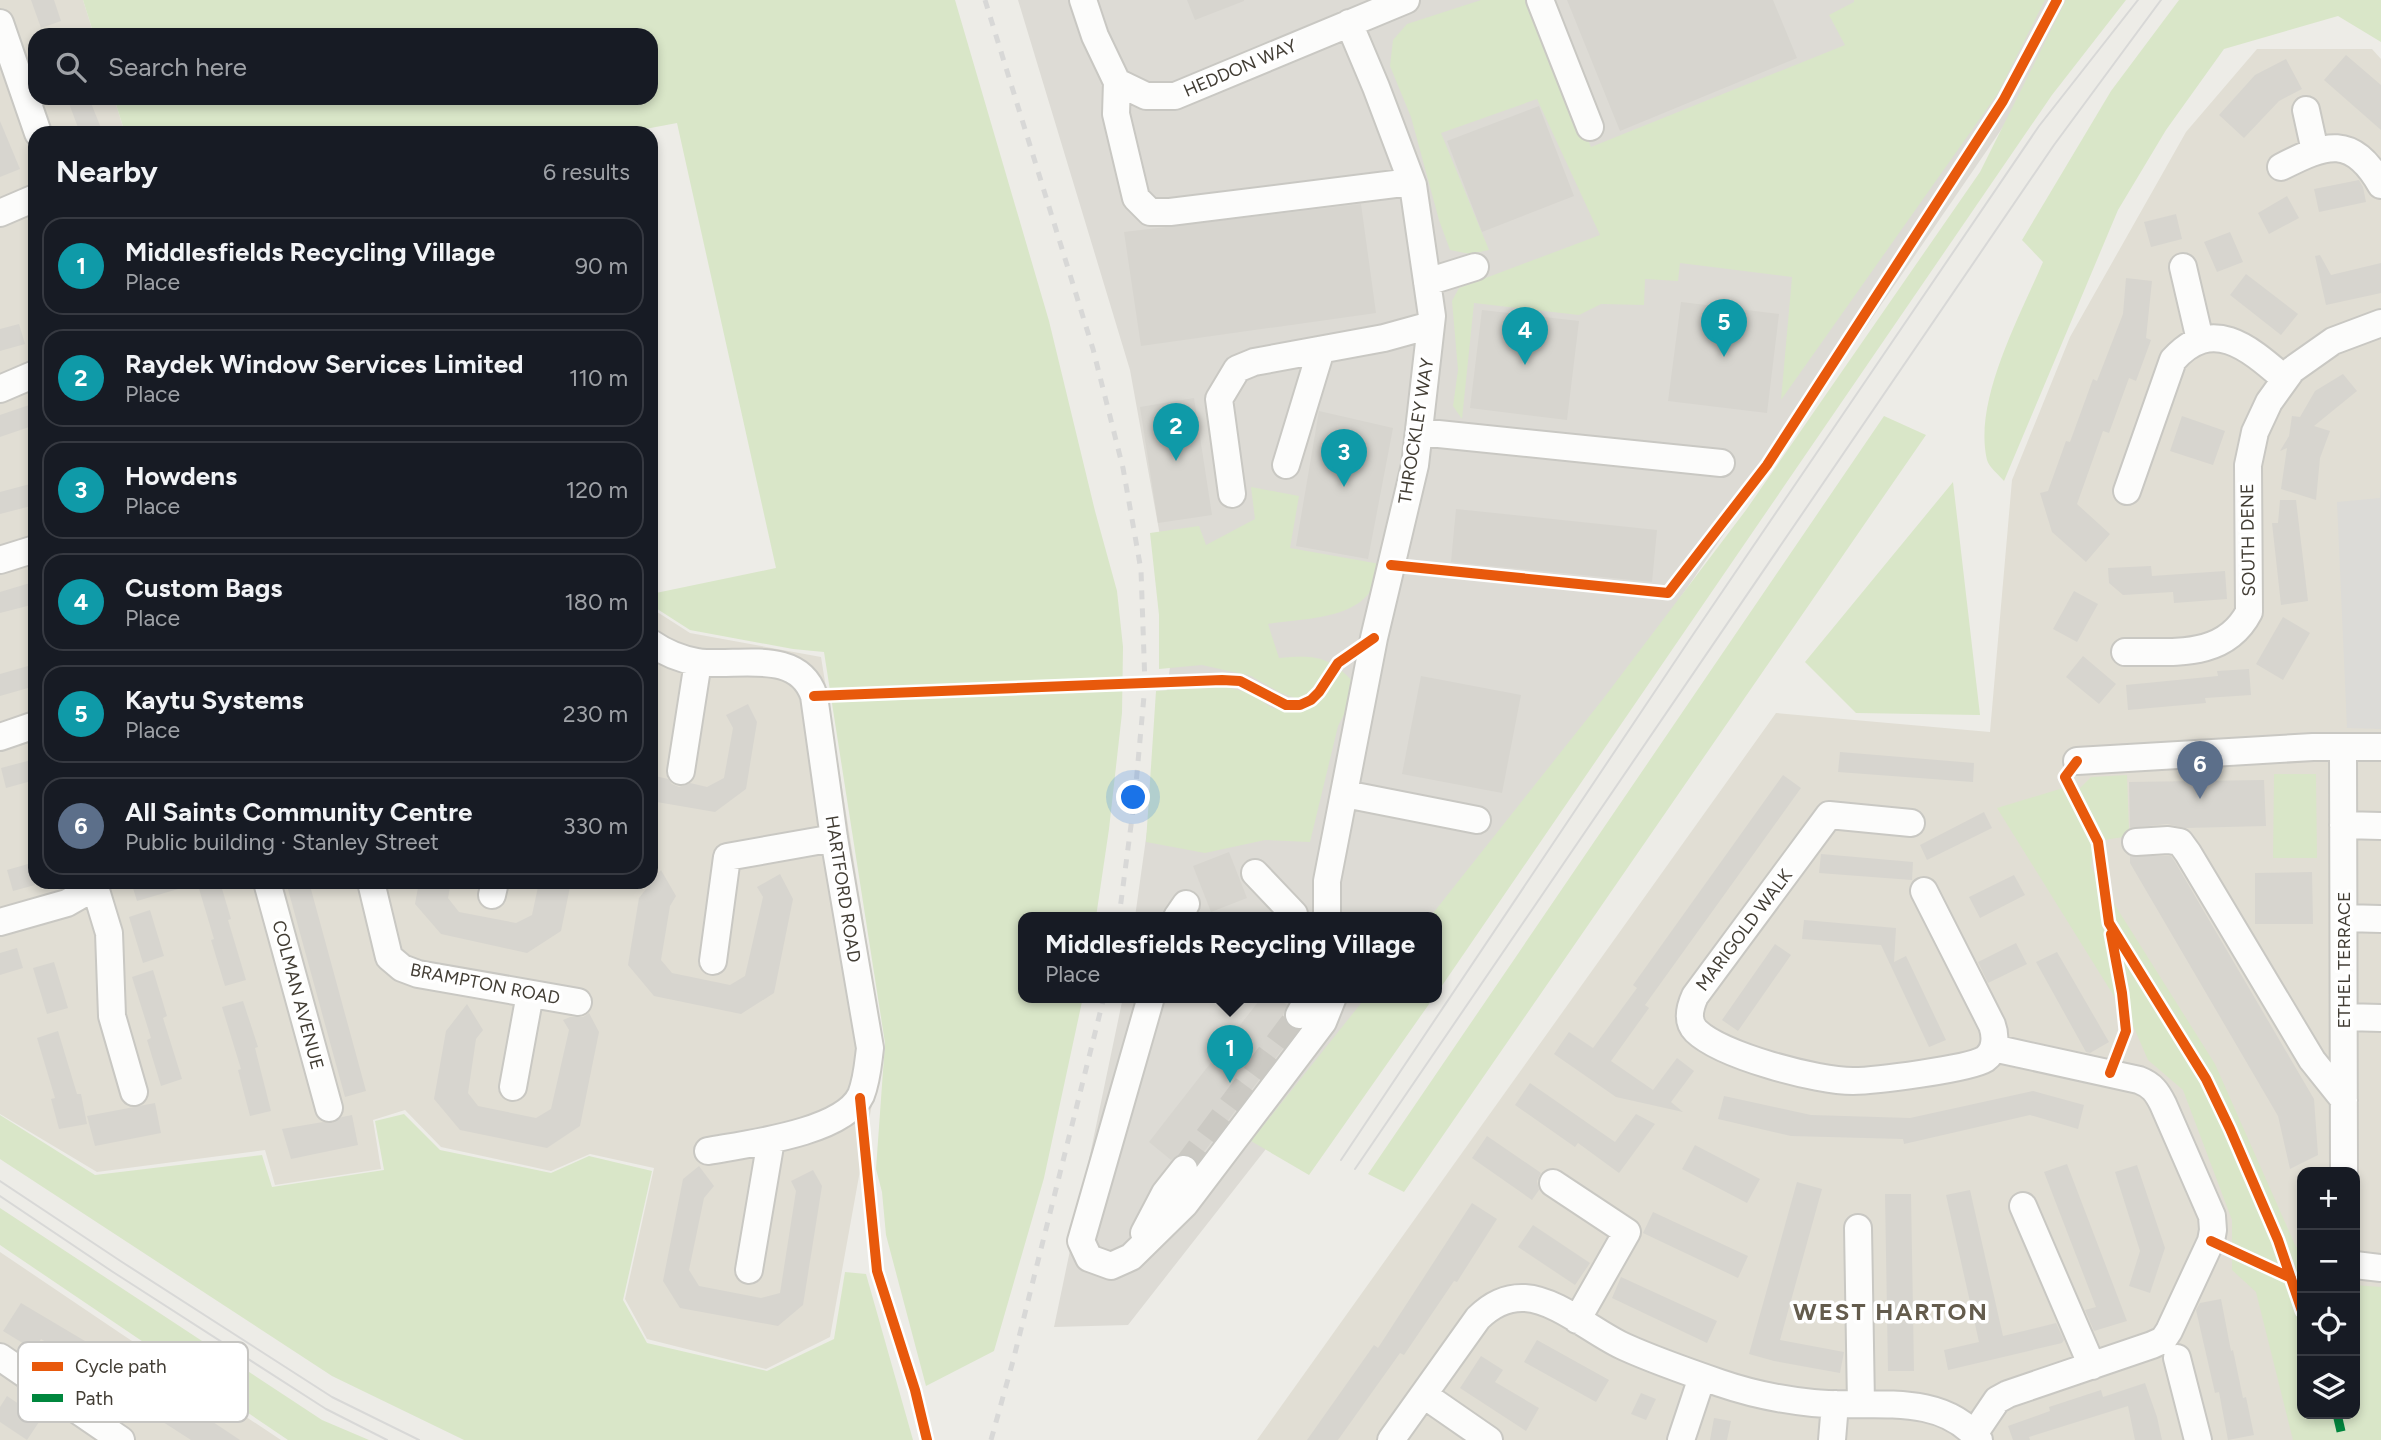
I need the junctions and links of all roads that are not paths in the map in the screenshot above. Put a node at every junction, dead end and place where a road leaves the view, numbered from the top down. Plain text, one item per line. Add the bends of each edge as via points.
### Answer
1 (1083, 0) edge
2 (1406, 0) edge
3 (1540, 0) edge
4 (1359, 13) edge
5 (3, 38) edge
6 (1117, 82) junction
7 (2306, 110) dead end
8 (35, 126) edge
9 (1590, 127) dead end
10 (2315, 151) junction
11 (2281, 167) dead end
12 (1411, 182) junction
13 (2381, 185) edge
14 (28, 201) edge
15 (0, 213) edge
16 (1475, 267) dead end
17 (2183, 267) dead end
18 (1427, 282) junction
19 (2381, 323) edge
20 (1431, 326) junction
21 (2200, 340) junction
22 (1321, 350) junction
23 (28, 377) edge
24 (2285, 379) junction
25 (0, 389) edge
26 (1419, 432) junction
27 (1721, 463) dead end
28 (1286, 465) dead end
29 (2127, 491) dead end
30 (1231, 494) dead end
31 (28, 551) edge
32 (0, 560) edge
33 (658, 648) edge
34 (2125, 652) dead end
35 (698, 662) junction
36 (28, 727) edge
37 (0, 737) edge
38 (2343, 747) junction
39 (2381, 747) edge
40 (2077, 761) dead end
41 (681, 771) dead end
42 (1345, 794) junction
43 (1478, 820) dead end
44 (1911, 823) dead end
45 (2343, 825) junction
46 (2381, 826) edge
47 (834, 838) junction
48 (2136, 842) dead end
49 (1255, 873) dead end
50 (1327, 881) junction
51 (87, 889) edge
52 (95, 889) edge
53 (269, 889) edge
54 (373, 889) edge
55 (1924, 891) dead end
56 (1288, 912) edge
57 (1295, 912) edge
58 (1327, 912) edge
59 (2344, 918) junction
60 (2381, 919) edge
61 (0, 922) edge
62 (713, 961) dead end
63 (530, 994) junction
64 (578, 1002) dead end
65 (1150, 1003) edge
66 (1331, 1003) edge
67 (2344, 1017) junction
68 (2381, 1018) edge
69 (1993, 1048) junction
70 (513, 1087) dead end
71 (134, 1092) dead end
72 (2344, 1100) junction
73 (329, 1108) dead end
74 (771, 1140) junction
75 (708, 1151) dead end
76 (2344, 1167) edge
77 (1184, 1170) tunnel mouth
78 (1553, 1183) dead end
79 (2023, 1206) dead end
80 (1858, 1228) dead end
81 (1131, 1257) junction
82 (2360, 1266) edge
83 (2381, 1268) edge
84 (749, 1270) dead end
85 (1577, 1320) junction
86 (0, 1357) edge
87 (2177, 1358) dead end
88 (2092, 1366) junction
89 (18, 1369) edge
90 (1702, 1377) junction
91 (1423, 1395) junction
92 (1848, 1404) junction
93 (95, 1422) edge
94 (1976, 1437) edge
95 (121, 1440) edge
96 (1391, 1440) edge
97 (1489, 1440) edge
98 (1681, 1440) edge
99 (1832, 1440) edge
100 (2198, 1440) edge

1 - 6 street
2 - 4 street, HEDDON WAY
3 - 9 street
4 - 6 street, HEDDON WAY via 1175,96 1146,96
4 - 12 street, THROCKLEY WAY via 1376,87
5 - 8 street
6 - 12 street via 1116,114 1136,198 1150,212
7 - 10 street
10 - 11 street
10 - 13 street via 2332,147 2354,152 2370,165
12 - 18 street, THROCKLEY WAY
14 - 15 street
16 - 18 street
17 - 21 street
18 - 20 street, THROCKLEY WAY
19 - 24 street, SOUTH DENE via 2333,341
20 - 22 street
20 - 26 street, THROCKLEY WAY
21 - 24 street via 2240,343
21 - 29 street via 2185,346 2173,360
22 - 28 street
22 - 30 street via 1254,362 1237,369 1227,384 1219,399
23 - 25 street
24 - 34 street, SOUTH DENE via 2255,432 2248,466 2249,612 2240,629 2218,644 2191,651
26 - 27 street
26 - 42 street, THROCKLEY WAY
31 - 32 street
33 - 35 street, HARTFORD ROAD
35 - 41 street
35 - 47 street, HARTFORD ROAD via 770,663 796,670 810,682
36 - 37 street
38 - 39 street
38 - 40 street
38 - 45 street, ETHEL TERRACE
42 - 43 street
42 - 50 street, THROCKLEY WAY
44 - 69 street, MARIGOLD WALK via 1829,815 1695,996 1689,1018 1695,1030 1721,1046 1771,1066 1852,1081 1973,1063 1986,1058
45 - 46 street
45 - 59 street, ETHEL TERRACE
47 - 62 street via 727,857
47 - 74 street, HARTFORD ROAD via 870,1048 867,1074 860,1098 836,1119
48 - 72 street via 2179,842 2188,853 2312,1060
49 - 56 street
50 - 57 street
50 - 58 street, THROCKLEY WAY
51 - 61 street via 67,904
52 - 71 street via 108,933 112,1016
53 - 73 street, COLMAN AVENUE
54 - 63 street, BRAMPTON ROAD via 389,957 402,968
55 - 69 street via 1992,1025 1996,1036
59 - 60 street
59 - 67 street, ETHEL TERRACE
63 - 64 street, BRAMPTON ROAD
63 - 70 street
65 - 81 street via 1080,1241 1089,1258 1111,1266
66 - 81 street via 1323,1022 1185,1204
67 - 68 street
67 - 72 street, ETHEL TERRACE
69 - 88 street via 2149,1084 2158,1093 2212,1216 2211,1241 2163,1339
72 - 76 street, ETHEL TERRACE
74 - 75 street, HARTFORD ROAD
74 - 84 street
77 - 81 street
78 - 85 street via 1627,1232
79 - 88 street
80 - 92 street
82 - 83 street
85 - 90 street via 1623,1346
85 - 91 street via 1543,1301 1524,1298 1490,1307
86 - 89 street
87 - 100 street
88 - 94 street via 1997,1400
90 - 92 street via 1813,1403
90 - 98 street
91 - 96 street
91 - 97 street
92 - 94 street via 1921,1406 1943,1413
92 - 99 street
93 - 95 street

